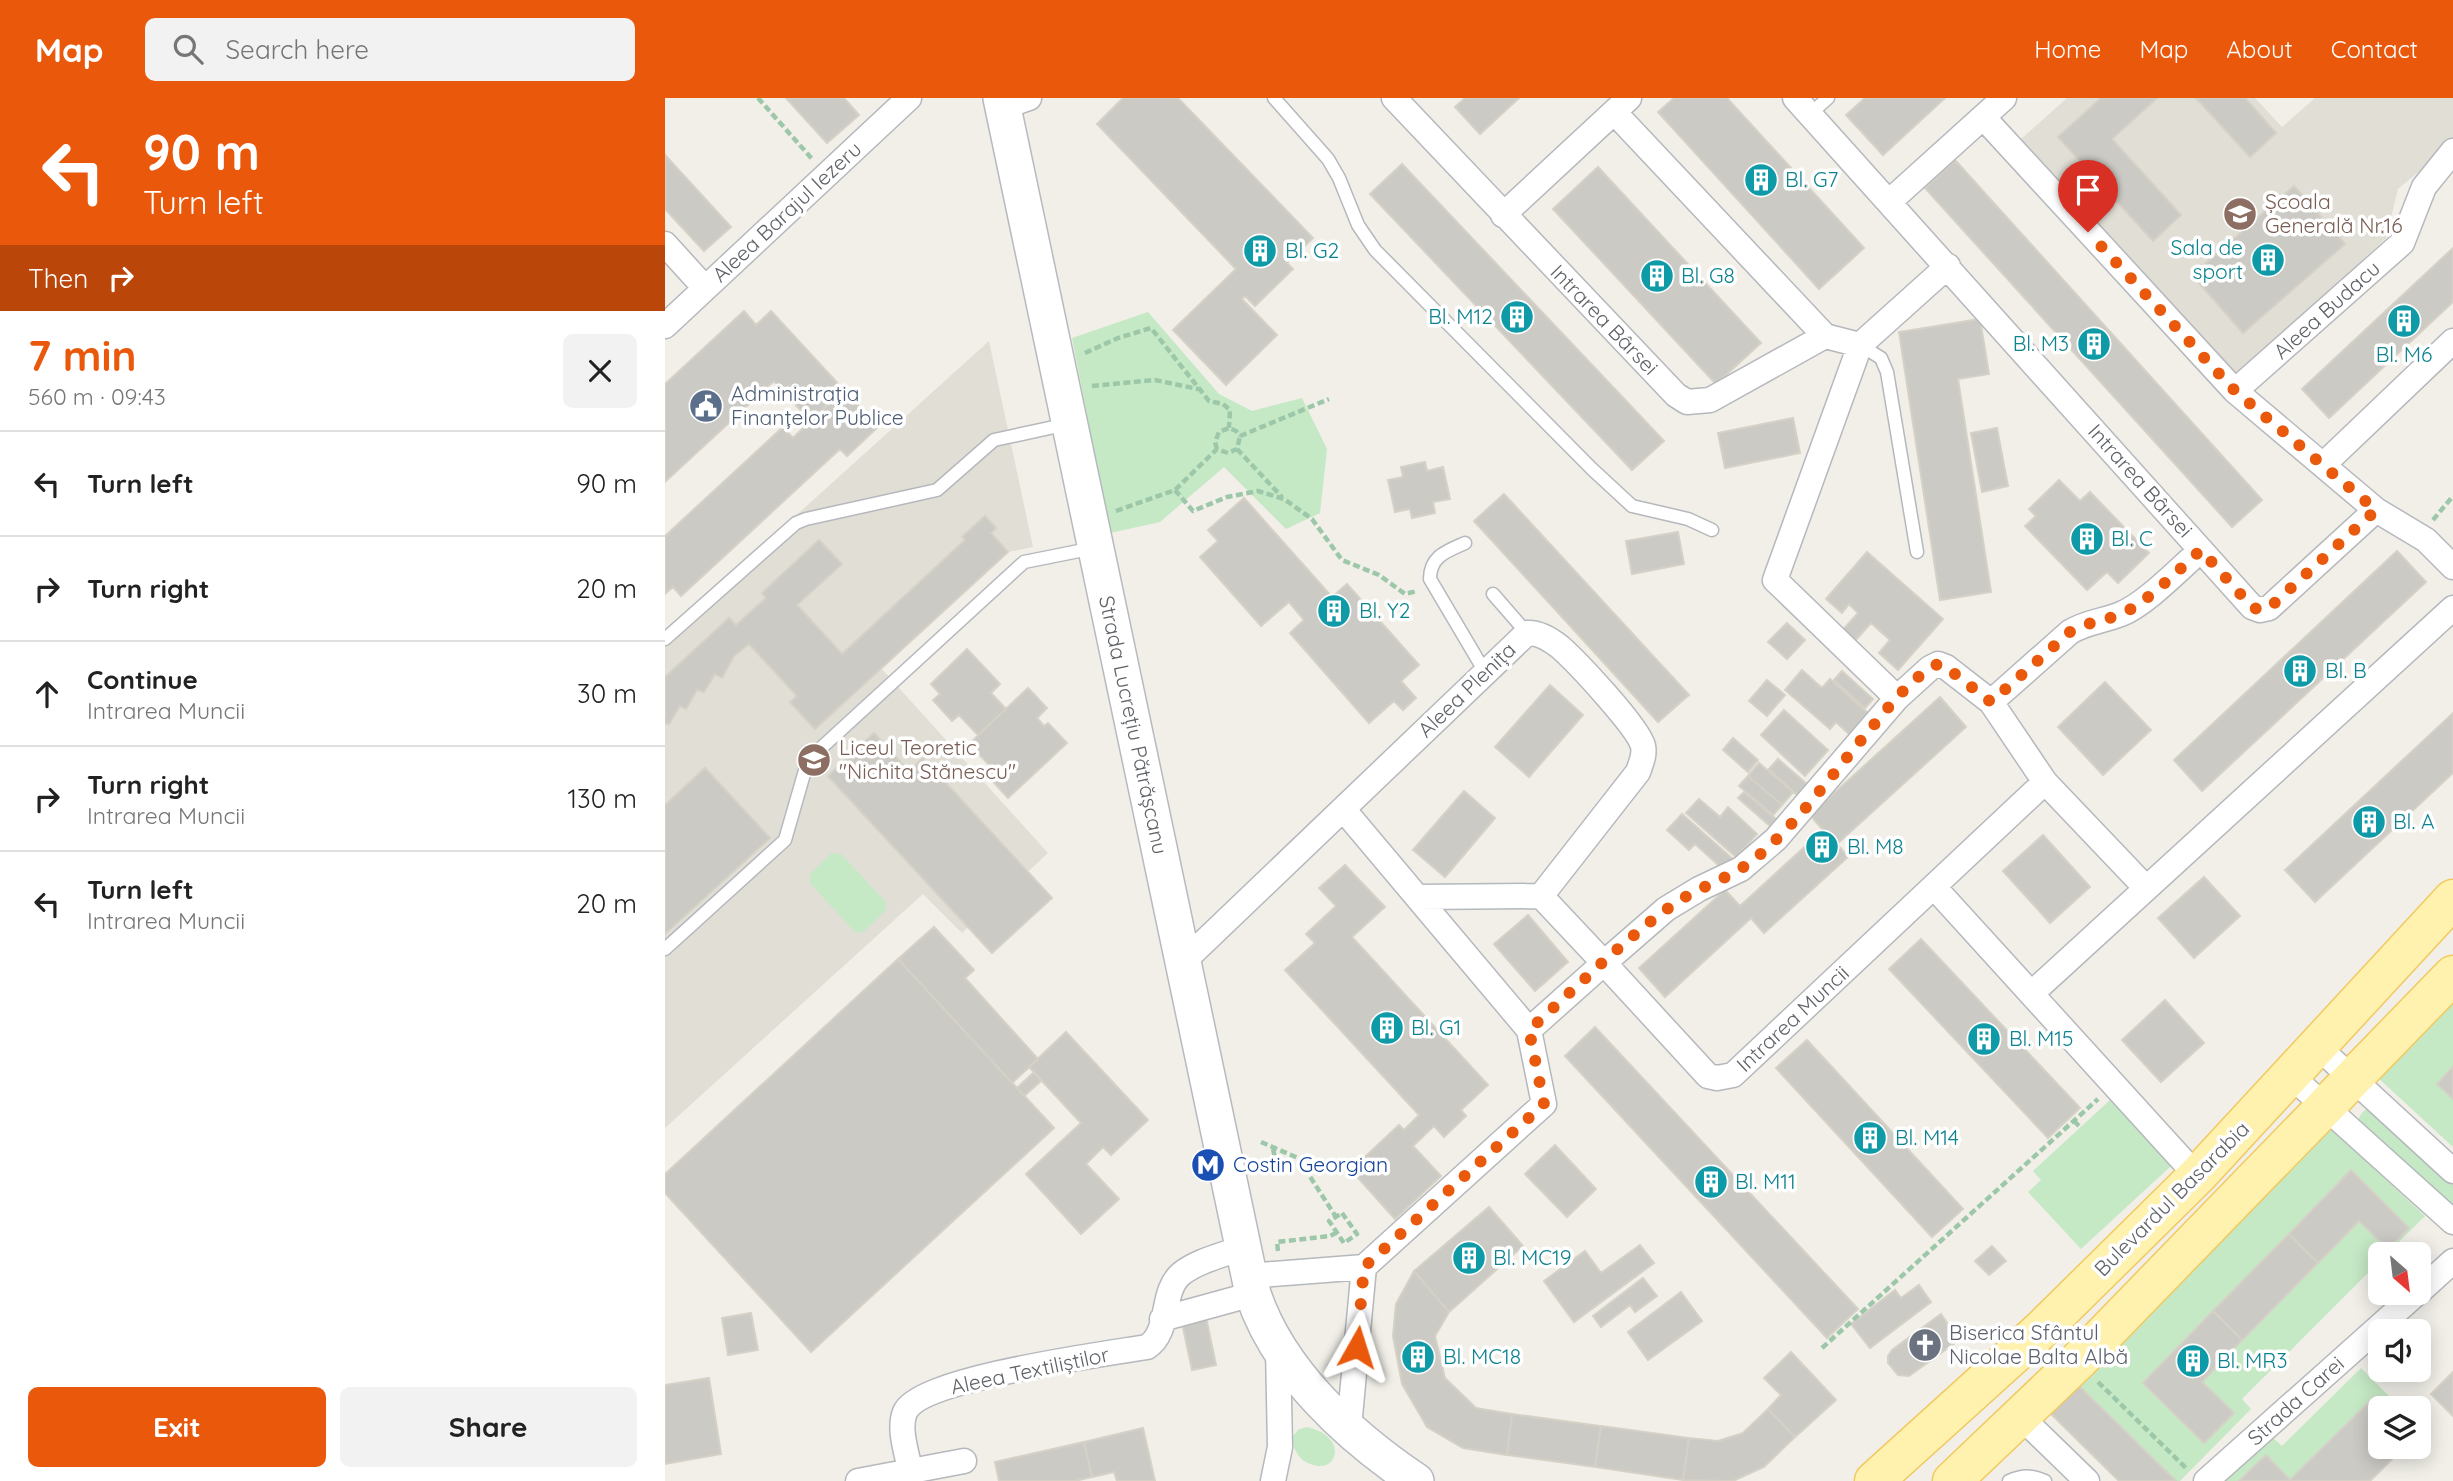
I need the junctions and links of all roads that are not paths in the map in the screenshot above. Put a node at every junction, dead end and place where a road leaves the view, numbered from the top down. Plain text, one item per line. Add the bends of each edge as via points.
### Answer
1 (909, 98) edge
2 (1274, 98) edge
3 (1394, 98) edge
4 (2004, 98) edge
5 (1011, 101) edge
6 (1811, 103) edge
7 (1622, 105) edge
8 (1983, 117) junction
9 (2453, 151) edge
10 (1890, 201) junction
11 (1503, 215) junction
12 (665, 244) edge
13 (1948, 266) junction
14 (705, 288) junction
15 (665, 326) edge
16 (1825, 337) junction
17 (2453, 341) edge
18 (1860, 345) junction
19 (2235, 391) junction
20 (1068, 424) junction
21 (2323, 466) junction
22 (2376, 510) junction
23 (1712, 530) dead end
24 (1465, 543) dead end
25 (1095, 548) junction
26 (2201, 550) junction
27 (1917, 552) dead end
28 (2453, 567) edge
29 (1493, 594) dead end
30 (2453, 608) edge
31 (1527, 633) junction
32 (665, 639) edge
33 (1485, 672) junction
34 (1897, 698) junction
35 (1991, 702) junction
36 (2045, 782) junction
37 (1343, 809) junction
38 (1934, 887) junction
39 (2146, 888) junction
40 (1541, 895) junction
41 (1417, 897) junction
42 (2453, 899) edge
43 (665, 949) edge
44 (1183, 962) junction
45 (1604, 963) junction
46 (2453, 975) edge
47 (2031, 993) junction
48 (1529, 1030) junction
49 (2318, 1047) junction
50 (2291, 1076) junction
51 (2353, 1079) junction
52 (2326, 1107) junction
53 (2453, 1171) edge
54 (2197, 1176) junction
55 (2453, 1222) edge
56 (2453, 1261) edge
57 (1364, 1267) junction
58 (1256, 1273) junction
59 (2431, 1281) edge
60 (2402, 1306) edge
61 (1162, 1319) junction
62 (1278, 1348) junction
63 (2020, 1416) junction
64 (1349, 1427) junction
65 (964, 1461) dead end
66 (910, 1470) junction
67 (2197, 1476) edge
68 (858, 1481) edge
69 (1272, 1481) edge
70 (1416, 1481) edge
71 (1874, 1481) edge
72 (1952, 1481) edge
73 (2009, 1481) edge
74 (2045, 1481) edge
75 (2087, 1481) edge

1 - 14 street, Aleea Barajul Iezeru
2 - 23 lane via 1328,159 1358,225 1375,250 1592,469 1632,506 1688,519
3 - 11 street, Intrarea Bârsei
4 - 8 street
5 - 20 main road, Strada Lucrețiu Pătrășcanu
6 - 10 street, Intrarea Bârsei
7 - 11 street
7 - 16 street
8 - 10 street
8 - 19 street
9 - 19 street, Aleea Budacu via 2424,187 2402,243
10 - 13 street, Intrarea Bârsei
11 - 16 street, Intrarea Bârsei via 1687,402 1710,400
12 - 14 street
13 - 18 street
13 - 26 street, Intrarea Bârsei
14 - 15 street, Aleea Barajul Iezeru
16 - 18 street
17 - 21 street
18 - 27 lane via 1881,358 1887,372
18 - 34 street via 1775,580
19 - 21 street
20 - 25 main road, Strada Lucrețiu Pătrășcanu
20 - 32 lane via 994,440 937,490 796,523
21 - 22 street
22 - 26 street, Intrarea Bârsei via 2269,608 2252,607
22 - 28 street via 2426,540
24 - 33 lane via 1436,558 1430,579
25 - 43 lane via 1024,562 808,760 785,840
25 - 44 main road, Strada Lucrețiu Pătrășcanu
26 - 35 street via 2135,607 2070,632
29 - 31 lane
30 - 39 street
31 - 33 street, Aleea Plenița
31 - 40 street, Aleea Plenița via 1536,632 1559,646 1630,723 1644,747 1638,772
33 - 37 street, Aleea Plenița
34 - 35 street via 1938,664
34 - 45 street via 1756,858 1683,897
35 - 36 street
36 - 38 street, Intrarea Muncii
36 - 39 street
37 - 41 street
37 - 44 street, Aleea Plenița
38 - 45 street, Intrarea Muncii via 1726,1078 1702,1071
38 - 47 street
39 - 47 street
40 - 41 street
40 - 45 street
41 - 48 street
42 - 49 main road, Bulevardul Basarabia
44 - 58 main road, Strada Lucrețiu Pătrășcanu
45 - 48 street
46 - 51 main road
47 - 54 street
48 - 57 street via 1544,1104
49 - 50 main road, Bulevardul Basarabia
49 - 51 street
50 - 52 street
50 - 54 main road, Bulevardul Basarabia
51 - 52 main road
51 - 53 street
52 - 55 street
52 - 63 main road
54 - 71 main road, Bulevardul Basarabia via 2041,1330
56 - 59 street, Strada Carei
57 - 58 street
57 - 64 street
58 - 61 street
58 - 61 street, Aleea Textiliștilor via 1181,1274
58 - 62 main road, Strada Lucrețiu Pătrășcanu via 1264,1324
60 - 67 street, Strada Carei
61 - 66 street, Aleea Textiliștilor via 1156,1339 1147,1347 979,1377 918,1399 906,1409 902,1423
62 - 64 main road, Strada Lucrețiu Pătrășcanu via 1308,1387
62 - 69 street, Strada Lucrețiu Pătrășcanu via 1280,1447
63 - 72 main road
63 - 75 street
64 - 70 main road, Strada Lucrețiu Pătrășcanu
65 - 66 street
66 - 68 street
73 - 74 lane via 2033,1476

